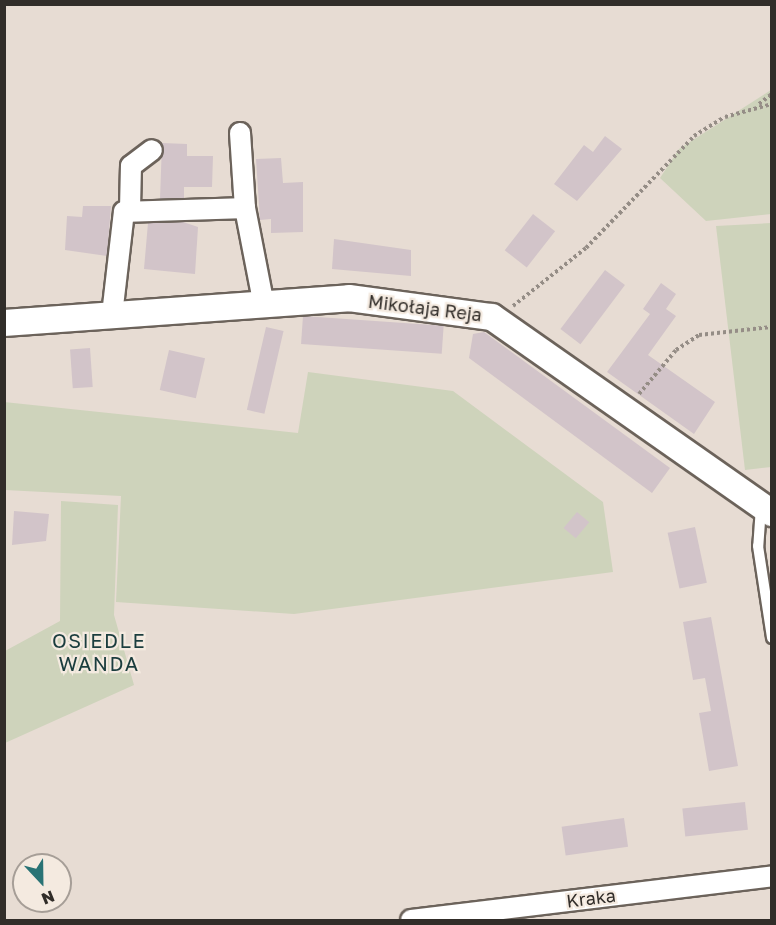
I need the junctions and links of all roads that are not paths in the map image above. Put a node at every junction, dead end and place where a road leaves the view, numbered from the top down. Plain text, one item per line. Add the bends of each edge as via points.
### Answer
1 (240, 133) dead end
2 (152, 150) dead end
3 (244, 208) junction
4 (130, 209) junction
5 (262, 301) junction
6 (112, 315) junction
7 (4, 323) edge
8 (766, 510) edge
9 (771, 638) edge
10 (771, 876) edge
11 (411, 921) edge

1 - 3 street
2 - 4 street via 131,166
3 - 4 street
3 - 5 street
4 - 6 street via 120,216
5 - 6 street, Mikołaja Reja
5 - 8 street, Mikołaja Reja via 349,298 492,316
6 - 7 street, Mikołaja Reja
8 - 9 lane, Mikołaja Reja via 758,546
10 - 11 street, Kraka

